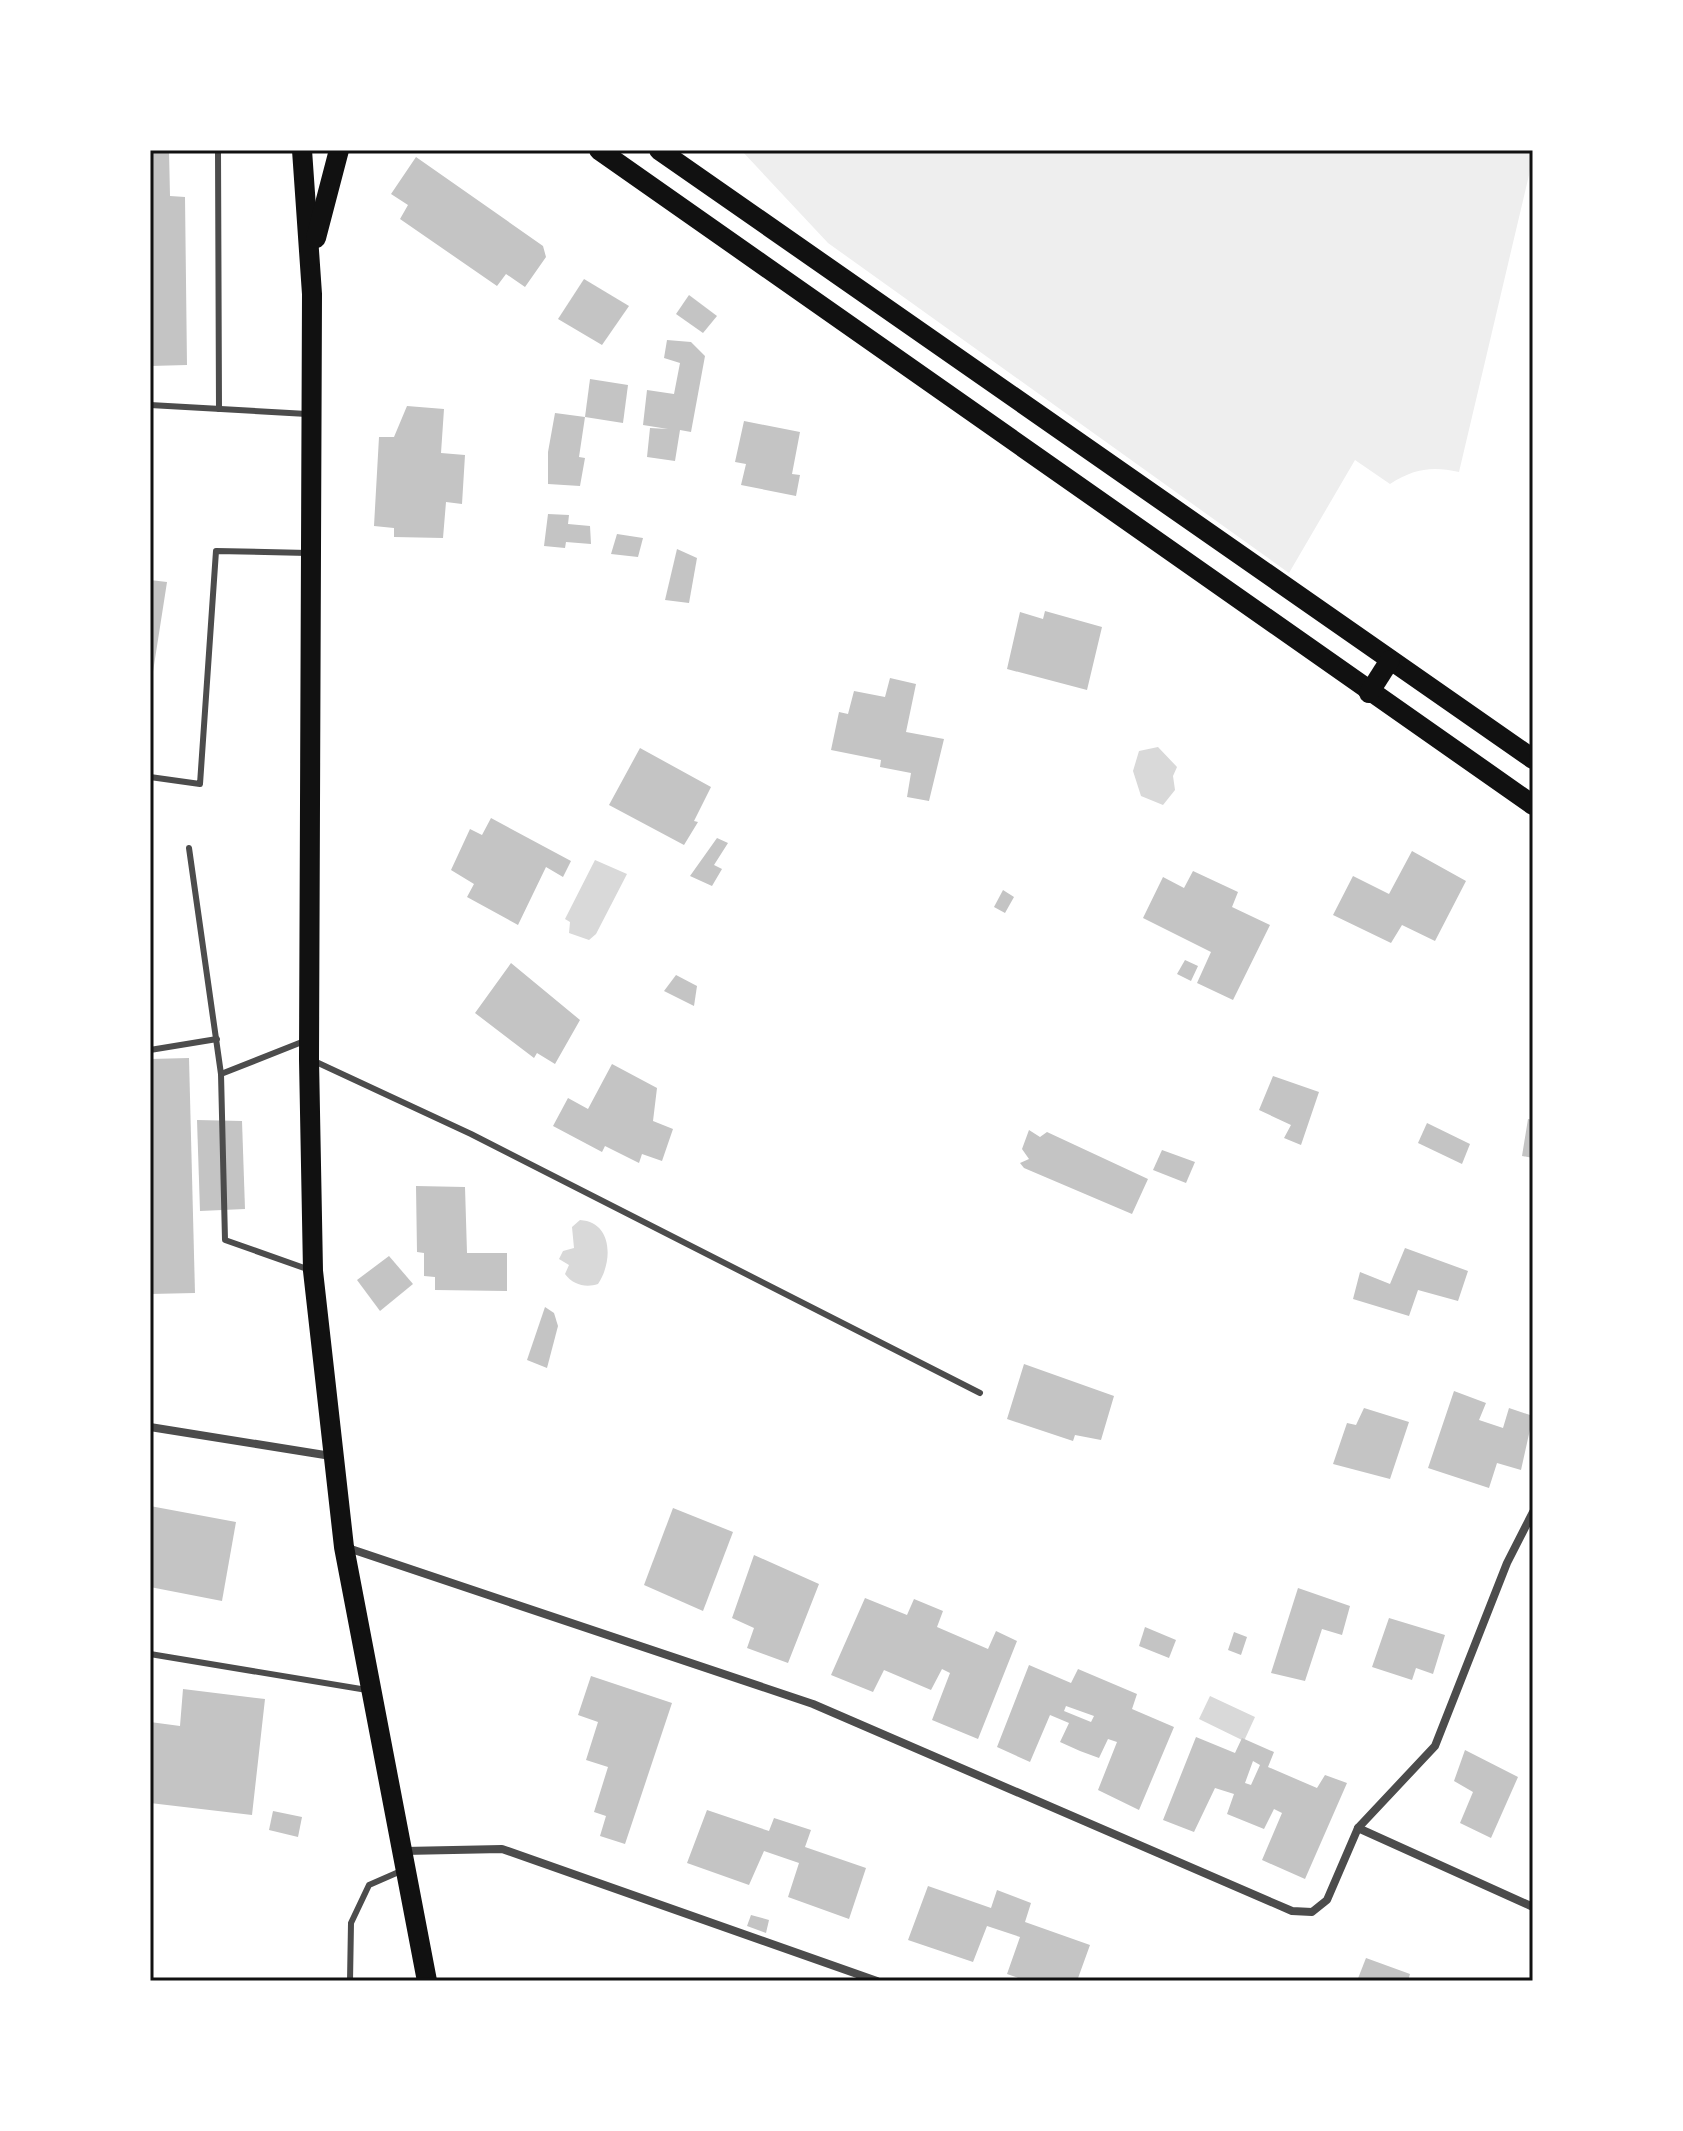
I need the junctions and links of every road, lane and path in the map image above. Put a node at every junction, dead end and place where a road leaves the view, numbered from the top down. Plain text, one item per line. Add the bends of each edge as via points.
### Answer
1 (218, 150) edge
2 (302, 150) edge
3 (339, 150) edge
4 (599, 150) edge
5 (659, 150) edge
6 (311, 257) junction
7 (150, 405) edge
8 (219, 409) junction
9 (310, 414) junction
10 (311, 553) junction
11 (1390, 660) junction
12 (1369, 693) junction
13 (1533, 759) edge
14 (150, 777) edge
15 (1533, 805) edge
16 (189, 848) dead end
17 (217, 1039) junction
18 (310, 1049) junction
19 (150, 1050) edge
20 (221, 1074) junction
21 (313, 1271) junction
22 (980, 1393) dead end
23 (150, 1427) edge
24 (331, 1456) junction
25 (1533, 1512) edge
26 (344, 1547) junction
27 (150, 1654) edge
28 (371, 1691) junction
29 (1358, 1828) junction
30 (402, 1860) junction
31 (1533, 1907) edge
32 (350, 1981) edge
33 (427, 1981) edge
34 (877, 1981) edge

1 - 8 lane
2 - 6 main road
3 - 6 main road
4 - 12 main road
5 - 11 main road
6 - 9 main road
7 - 8 lane
8 - 9 lane
9 - 10 main road
10 - 14 lane via 216,551 200,784
10 - 18 main road
11 - 12 main road
11 - 13 main road
12 - 15 main road
16 - 17 lane
17 - 19 lane
17 - 20 lane
18 - 20 lane
18 - 21 main road
18 - 22 lane
20 - 21 lane via 225,1240
21 - 24 main road
23 - 24 street
24 - 26 main road
25 - 29 street via 1507,1563 1435,1746
26 - 28 main road
26 - 29 street via 813,1704 1292,1911 1312,1912 1327,1900
27 - 28 lane
28 - 30 main road
29 - 31 street
30 - 32 lane via 369,1885 351,1923
30 - 33 main road
30 - 34 street via 502,1849

